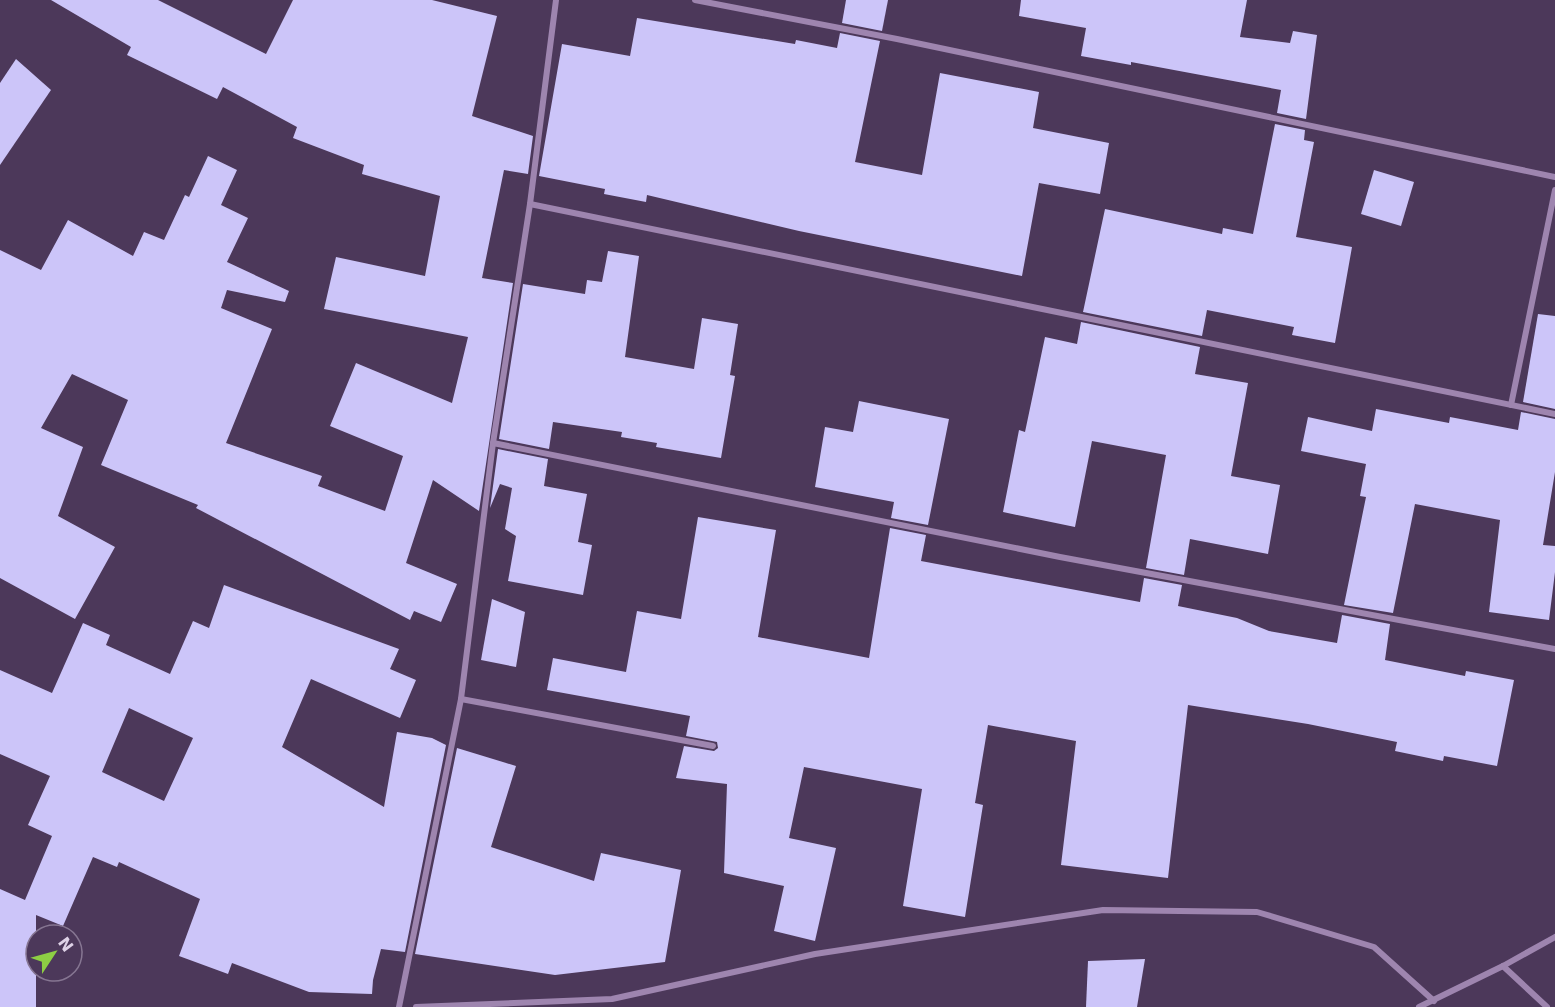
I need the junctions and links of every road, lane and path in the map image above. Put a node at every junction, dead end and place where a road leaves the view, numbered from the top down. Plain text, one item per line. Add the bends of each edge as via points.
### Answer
1 (556, 0) edge
2 (695, 0) edge
3 (1555, 177) edge
4 (1555, 190) edge
5 (530, 204) junction
6 (1511, 405) junction
7 (1555, 414) edge
8 (493, 443) junction
9 (1555, 649) edge
10 (461, 699) junction
11 (713, 746) dead end
12 (1555, 937) edge
13 (1503, 966) junction
14 (1434, 1001) junction
15 (399, 1007) edge
16 (416, 1007) edge
17 (1419, 1007) edge
18 (1547, 1007) edge

1 - 5 street
2 - 3 street
4 - 6 street
5 - 6 street
5 - 8 street
6 - 7 street
8 - 9 street via 1060,557
8 - 10 street
10 - 11 street
10 - 15 street
12 - 13 street
13 - 14 street
13 - 18 street
14 - 16 street via 1374,947 1257,912 1103,910 815,954 612,999
14 - 17 street

